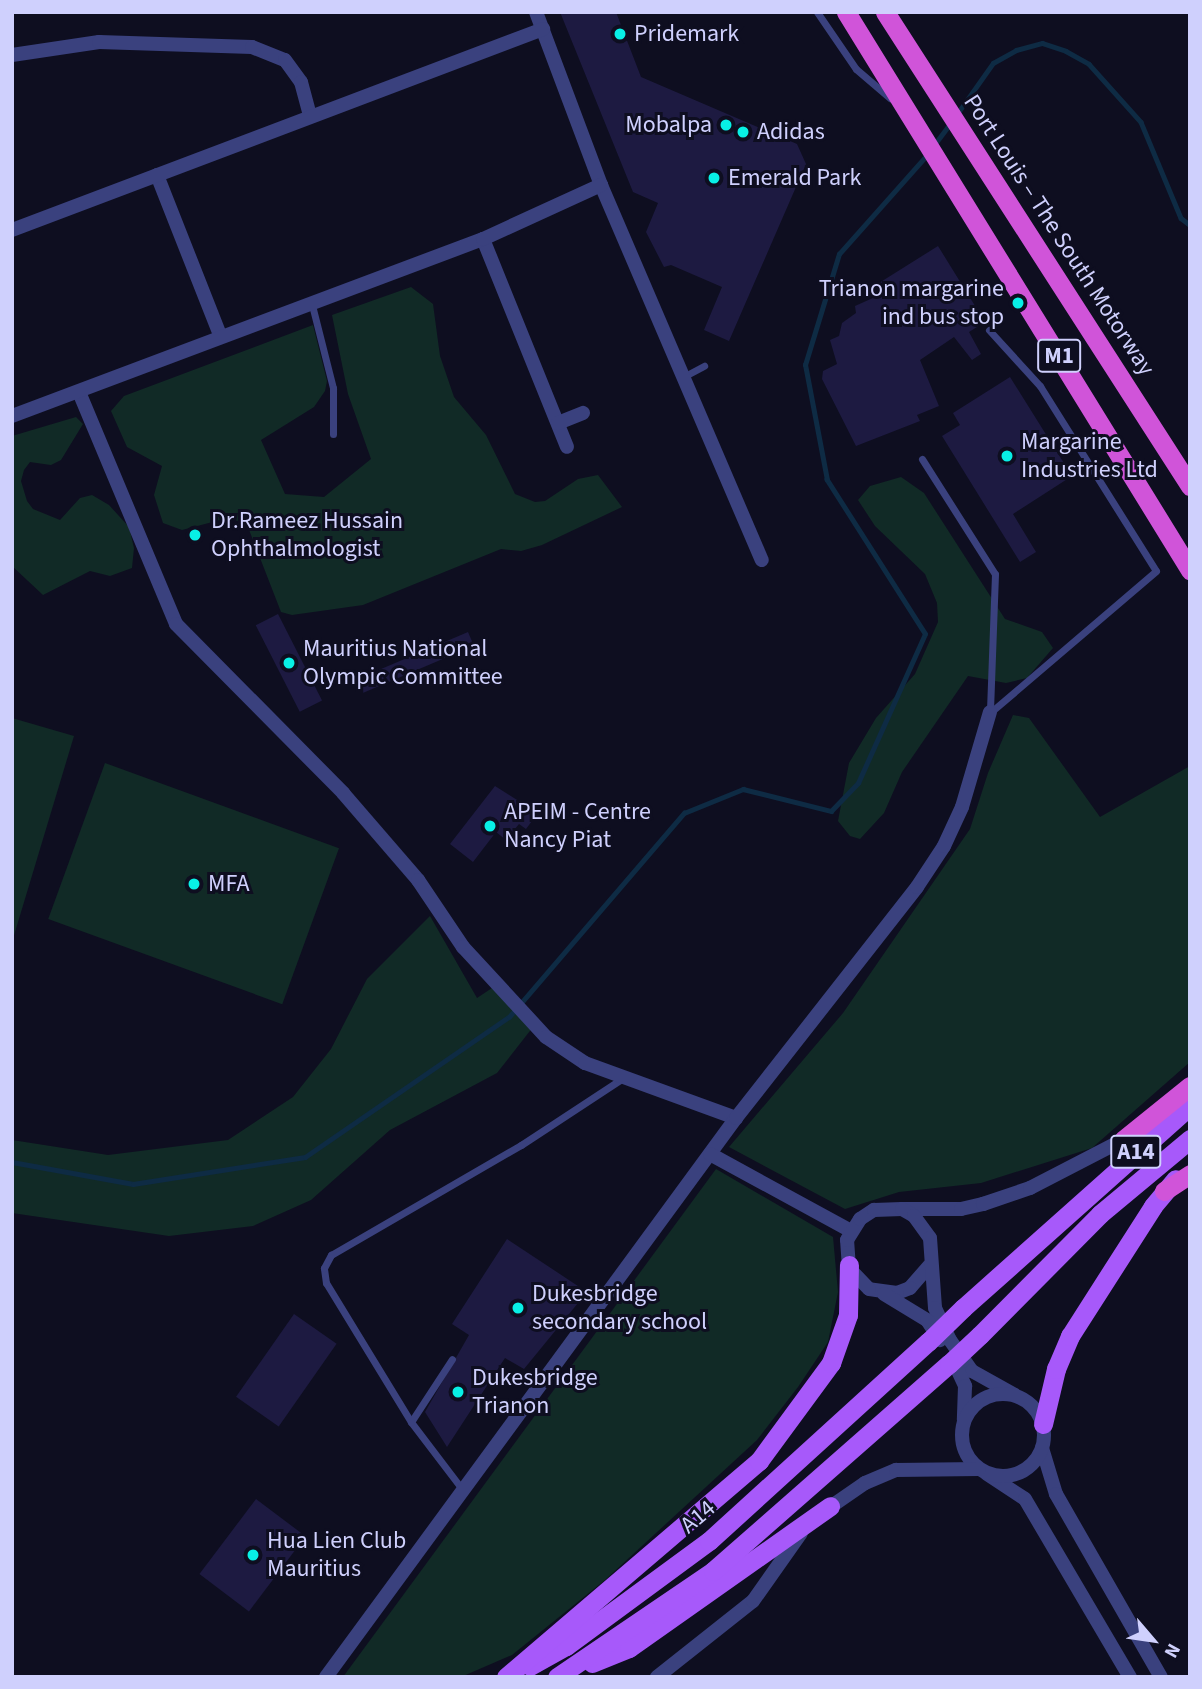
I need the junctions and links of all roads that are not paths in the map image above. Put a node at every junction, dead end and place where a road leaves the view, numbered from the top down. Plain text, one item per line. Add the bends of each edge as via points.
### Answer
1 (536, 12) edge
2 (817, 12) edge
3 (846, 12) edge
4 (885, 12) edge
5 (543, 29) junction
6 (12, 55) edge
7 (310, 116) junction
8 (914, 120) junction
9 (158, 175) junction
10 (601, 185) junction
11 (12, 230) edge
12 (483, 239) junction
13 (311, 300) junction
14 (989, 330) dead end
15 (220, 335) junction
16 (704, 366) dead end
17 (684, 377) junction
18 (79, 392) junction
19 (583, 413) dead end
20 (12, 416) edge
21 (558, 423) junction
22 (333, 434) dead end
23 (567, 447) dead end
24 (922, 459) dead end
25 (1190, 486) edge
26 (762, 560) dead end
27 (1190, 570) edge
28 (990, 712) junction
29 (625, 1077) junction
30 (1190, 1086) edge
31 (1190, 1095) edge
32 (1190, 1106) edge
33 (736, 1118) junction
34 (1190, 1139) edge
35 (1123, 1140) junction
36 (710, 1154) junction
37 (1190, 1166) edge
38 (1190, 1174) edge
39 (1164, 1191) junction
40 (902, 1209) junction
41 (851, 1231) junction
42 (849, 1265) junction
43 (929, 1266) junction
44 (883, 1293) junction
45 (452, 1359) dead end
46 (1015, 1395) junction
47 (411, 1422) junction
48 (964, 1422) junction
49 (1043, 1424) junction
50 (1042, 1448) junction
51 (983, 1471) junction
52 (462, 1489) junction
53 (830, 1506) junction
54 (326, 1677) edge
55 (508, 1677) edge
56 (557, 1677) edge
57 (657, 1677) edge
58 (1130, 1677) edge
59 (1161, 1677) edge

1 - 5 street
2 - 8 lane via 856,69
3 - 8 highway, M1
4 - 25 highway, Port Louis – The South Motorway / M1
5 - 7 street
5 - 10 street
6 - 7 street via 99,42 252,47 285,60 301,82
7 - 9 street
8 - 27 highway, M1
9 - 11 street
9 - 15 street
10 - 12 street
10 - 17 street
12 - 13 street
12 - 21 street
13 - 15 street
13 - 22 lane via 333,388
14 - 28 lane via 1040,386 1156,571
15 - 18 street
16 - 17 lane
17 - 26 street
18 - 20 street
18 - 29 street via 171,615 184,634 343,793 418,880 463,947 546,1037 585,1063
19 - 21 street
21 - 23 street
24 - 28 lane via 995,574
28 - 33 street via 962,807 944,846
29 - 33 street
29 - 47 lane via 521,1145 331,1255 324,1268 326,1283
30 - 35 highway
31 - 35 main road
32 - 55 main road, A14 / A14, bridge via 1082,1197 709,1541 566,1646
33 - 36 street
34 - 56 main road, A14 / A14, bridge via 1100,1214 949,1364 713,1571
35 - 40 street via 1030,1188 983,1204 961,1209
36 - 41 street
36 - 52 street
37 - 39 main road
38 - 39 highway
39 - 49 main road via 1070,1336 1056,1369
40 - 41 street via 874,1210
40 - 43 street via 924,1226 932,1252
41 - 42 street
42 - 44 street via 857,1280
42 - 55 main road via 849,1315 831,1363 759,1461
43 - 44 street via 910,1288
43 - 46 street via 935,1308 950,1340 972,1371
44 - 48 street via 927,1320 963,1375
45 - 47 lane
46 - 48 street via 987,1396
46 - 49 street via 1028,1401
47 - 52 lane
48 - 51 street via 962,1443
49 - 50 street
50 - 51 street via 1025,1470 1000,1477
50 - 59 street via 1056,1493
51 - 53 street via 895,1470 864,1483
51 - 58 street via 1025,1499
52 - 54 street
53 - 56 main road via 629,1648
53 - 57 street via 794,1540 753,1601

